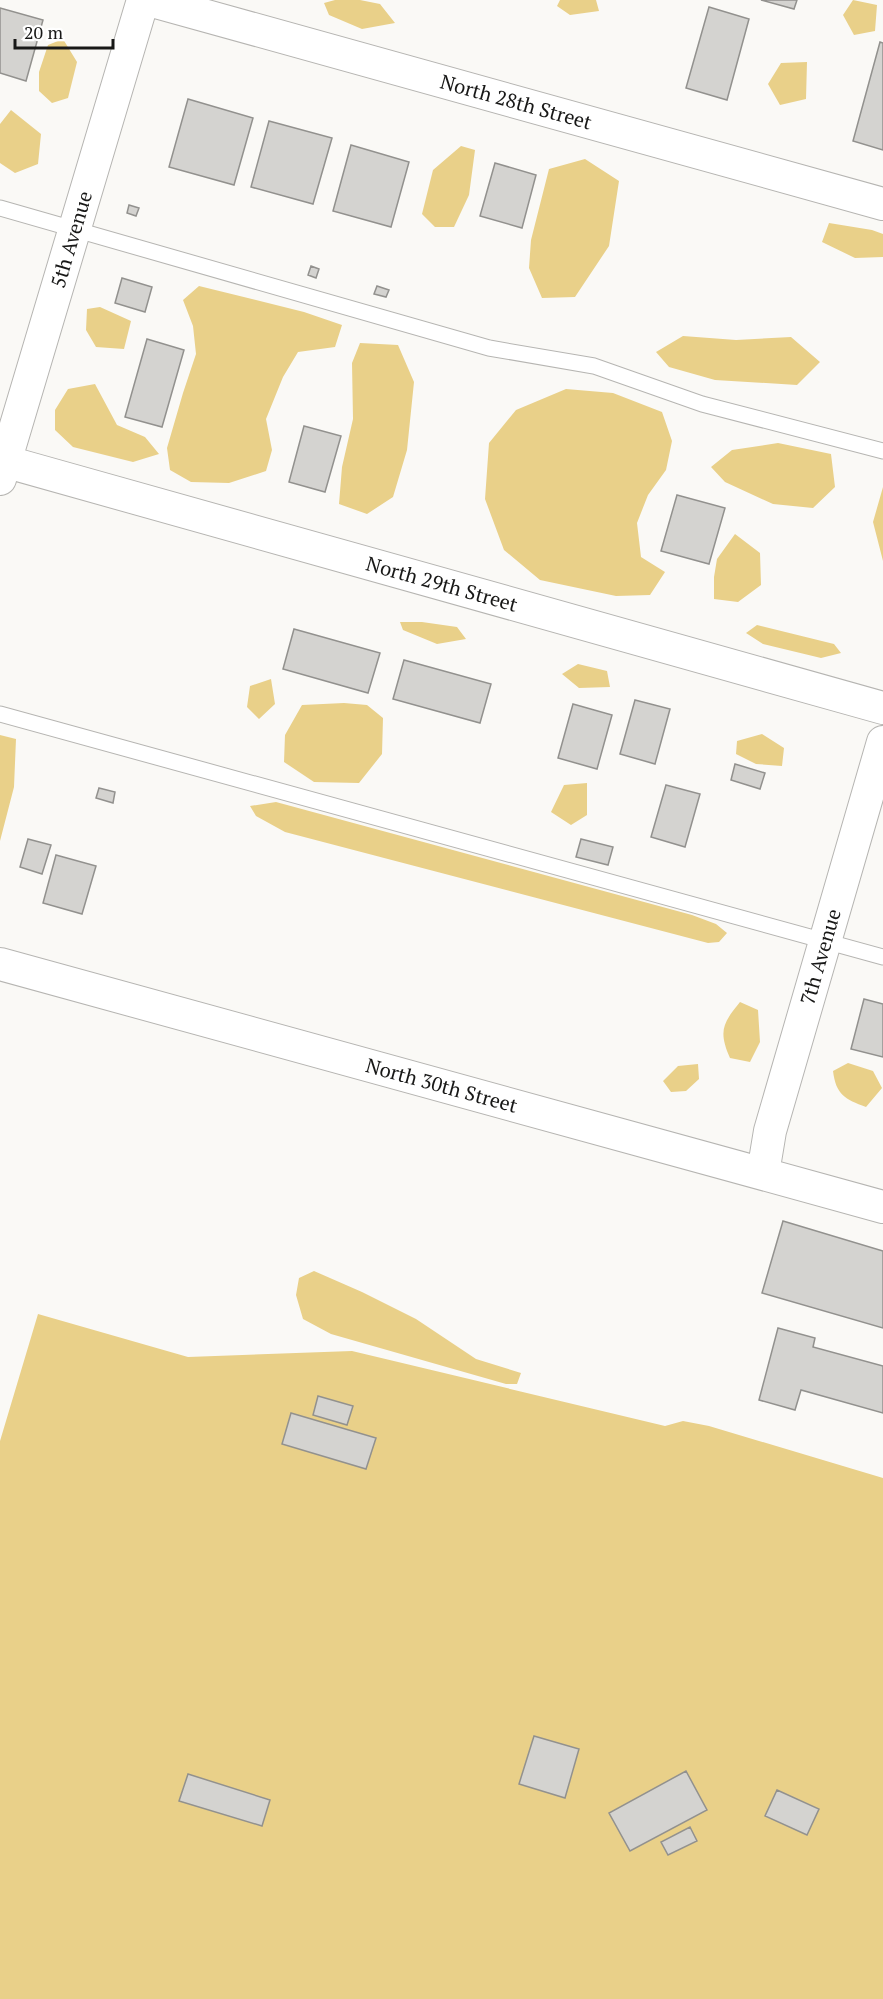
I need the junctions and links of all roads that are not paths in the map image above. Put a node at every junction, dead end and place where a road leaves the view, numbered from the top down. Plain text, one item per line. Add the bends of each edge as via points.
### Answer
1 (143, 0) edge
2 (149, 0) edge
3 (883, 204) edge
4 (0, 208) edge
5 (75, 229) junction
6 (883, 451) edge
7 (2, 467) edge
8 (883, 708) edge
9 (0, 714) edge
10 (883, 742) edge
11 (824, 940) junction
12 (883, 957) edge
13 (0, 964) edge
14 (763, 1173) junction
15 (883, 1207) edge

1 - 5 street, 5th Avenue
2 - 3 street, North 28th Street
4 - 5 lane
5 - 6 lane via 489,348 594,366 702,404
5 - 7 street, 5th Avenue
7 - 8 street, North 29th Street
9 - 11 lane
10 - 11 street, 7th Avenue
11 - 12 lane
11 - 14 street, 7th Avenue via 770,1131
13 - 14 street, North 30th Street
14 - 15 street, North 30th Street

